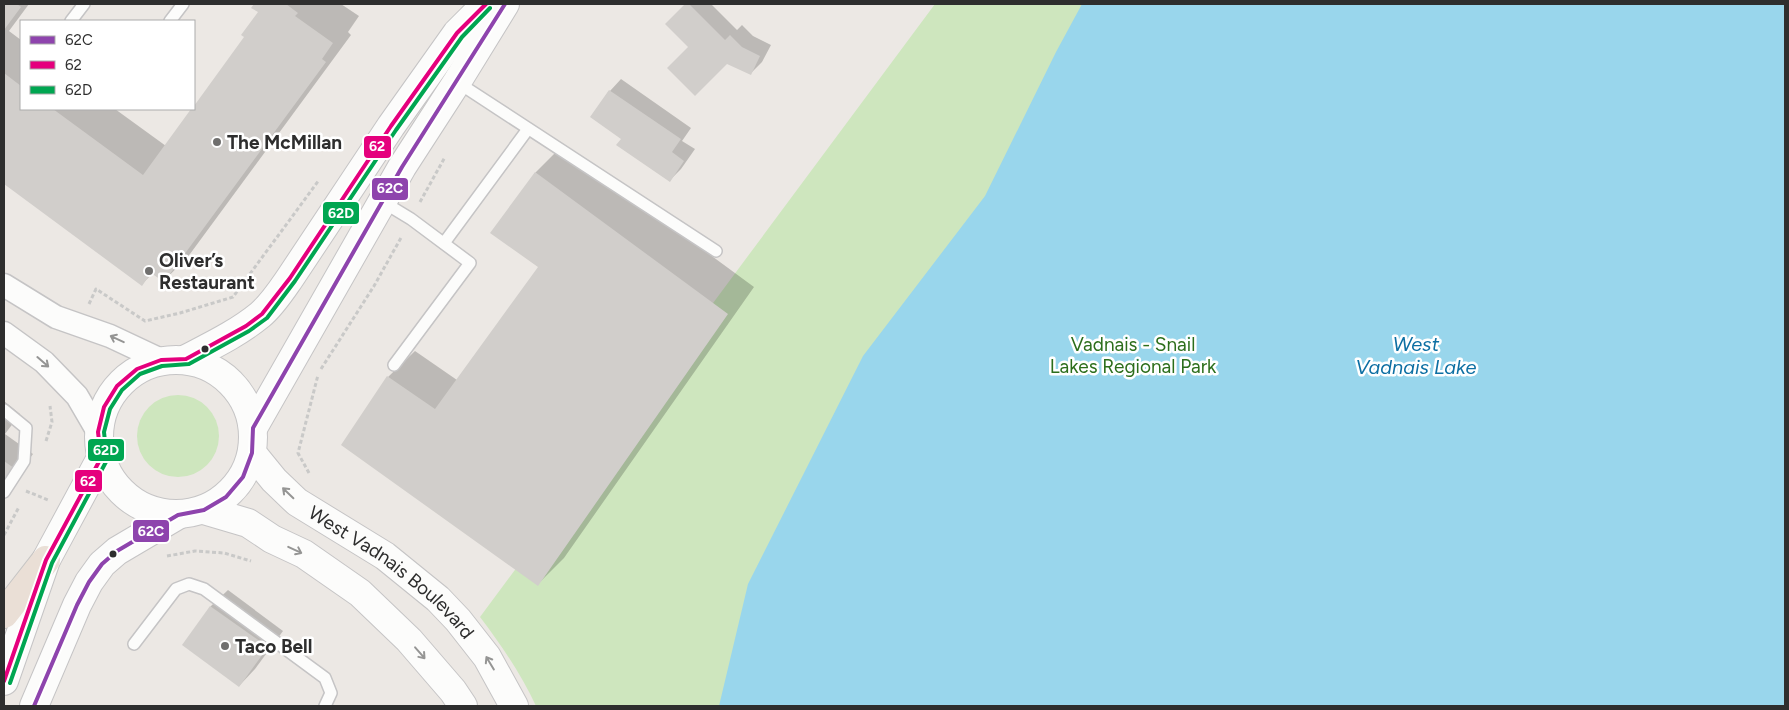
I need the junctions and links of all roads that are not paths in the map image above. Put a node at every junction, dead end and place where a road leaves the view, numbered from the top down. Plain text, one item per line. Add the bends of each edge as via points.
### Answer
1 (84, 4) edge
2 (183, 4) edge
3 (486, 4) edge
4 (505, 4) edge
5 (72, 20) edge
6 (171, 20) edge
7 (457, 82) junction
8 (528, 129) junction
9 (383, 202) junction
10 (444, 243) junction
11 (716, 251) dead end
12 (4, 285) edge
13 (4, 334) edge
14 (173, 360) junction
15 (394, 365) dead end
16 (4, 410) edge
17 (253, 441) junction
18 (100, 445) junction
19 (4, 492) edge
20 (191, 512) junction
21 (46, 560) junction
22 (4, 614) edge
23 (134, 644) dead end
24 (4, 681) edge
25 (34, 706) edge
26 (325, 706) edge
27 (463, 706) edge
28 (514, 706) edge

1 - 5 lane
2 - 6 lane
3 - 14 main road via 457,32 290,278 262,314 246,326
4 - 7 main road
7 - 8 lane
7 - 9 main road
8 - 10 lane
8 - 11 lane
9 - 10 lane
9 - 17 main road
10 - 15 lane via 470,263
14 -> 12 street via 56,317
13 -> 18 street via 44,362 77,396
14 - 17 main road via 211,367 232,382 246,403
14 - 18 main road via 137,369 117,386 104,407
16 - 19 lane via 26,428 24,461
17 - 20 main road via 243,477 226,497
28 -> 17 main road, West Vadnais Boulevard via 487,657 438,599 385,556 297,502 274,480
18 - 20 main road via 112,481 130,500 153,511
18 - 21 main road
20 - 25 main road via 117,551 102,564 77,605
20 -> 27 main road, West Vadnais Boulevard via 248,523 304,554 360,593 409,640
21 - 22 highway
21 - 24 main road
23 - 26 lane via 176,589 189,584 204,589 325,678 331,693

